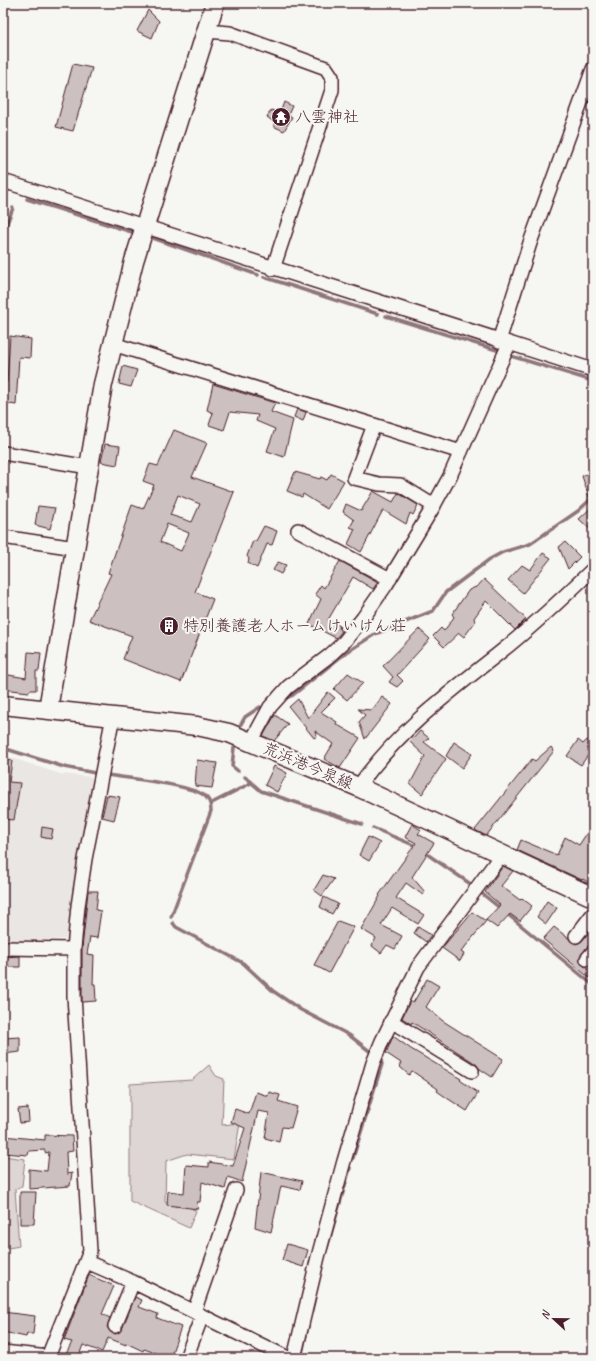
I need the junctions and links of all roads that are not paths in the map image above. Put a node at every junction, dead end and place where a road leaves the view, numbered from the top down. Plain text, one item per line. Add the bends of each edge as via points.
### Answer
1 (215, 3) edge
2 (206, 31) junction
3 (593, 69) edge
4 (3, 181) edge
5 (145, 227) junction
6 (273, 269) junction
7 (504, 343) junction
8 (113, 344) junction
9 (593, 370) edge
10 (374, 425) junction
11 (461, 452) junction
12 (3, 453) edge
13 (88, 467) junction
14 (434, 506) junction
15 (298, 530) dead end
16 (3, 537) edge
17 (75, 548) junction
18 (593, 569) edge
19 (390, 579) junction
20 (3, 705) edge
21 (48, 709) junction
22 (113, 716) junction
23 (251, 742) junction
24 (358, 787) junction
25 (502, 854) junction
26 (593, 897) edge
27 (593, 914) edge
28 (576, 936) dead end
29 (3, 948) edge
30 (74, 949) junction
31 (391, 1021) junction
32 (472, 1071) dead end
33 (236, 1190) dead end
34 (87, 1262) junction
35 (133, 1282) junction
36 (198, 1314) junction
37 (115, 1326) dead end
38 (3, 1352) edge
39 (49, 1357) edge
40 (186, 1358) edge
41 (288, 1358) edge
42 (294, 1358) edge

1 - 2 street
2 - 5 street
2 - 6 street via 230,33 326,68 332,77 332,90
3 - 7 street via 530,243
4 - 5 street
5 - 6 street
5 - 8 street
6 - 7 street
7 - 9 street
7 - 11 street
8 - 10 street
8 - 13 street
10 - 11 street
10 - 14 street via 354,478 379,484 400,485
11 - 14 street
12 - 13 street
13 - 17 street
14 - 19 street
15 - 19 street
16 - 17 street
17 - 21 street
18 - 24 street via 499,654 420,716 370,770
19 - 23 street via 344,642 288,687 270,707
20 - 21 street, 荒浜港今泉線
21 - 22 street, 荒浜港今泉線
22 - 23 street, 荒浜港今泉線 via 212,729
22 - 30 street via 85,859
23 - 24 street, 荒浜港今泉線
24 - 25 street, 荒浜港今泉線
25 - 26 street, 荒浜港今泉線
25 - 31 street via 418,967
27 - 28 street
29 - 30 street
30 - 34 street via 74,996 90,1252
31 - 32 street
31 - 42 street via 373,1063 344,1161
33 - 36 street
34 - 35 street
34 - 39 street
35 - 36 street
35 - 37 street
36 - 40 street
36 - 41 street
38 - 39 street

